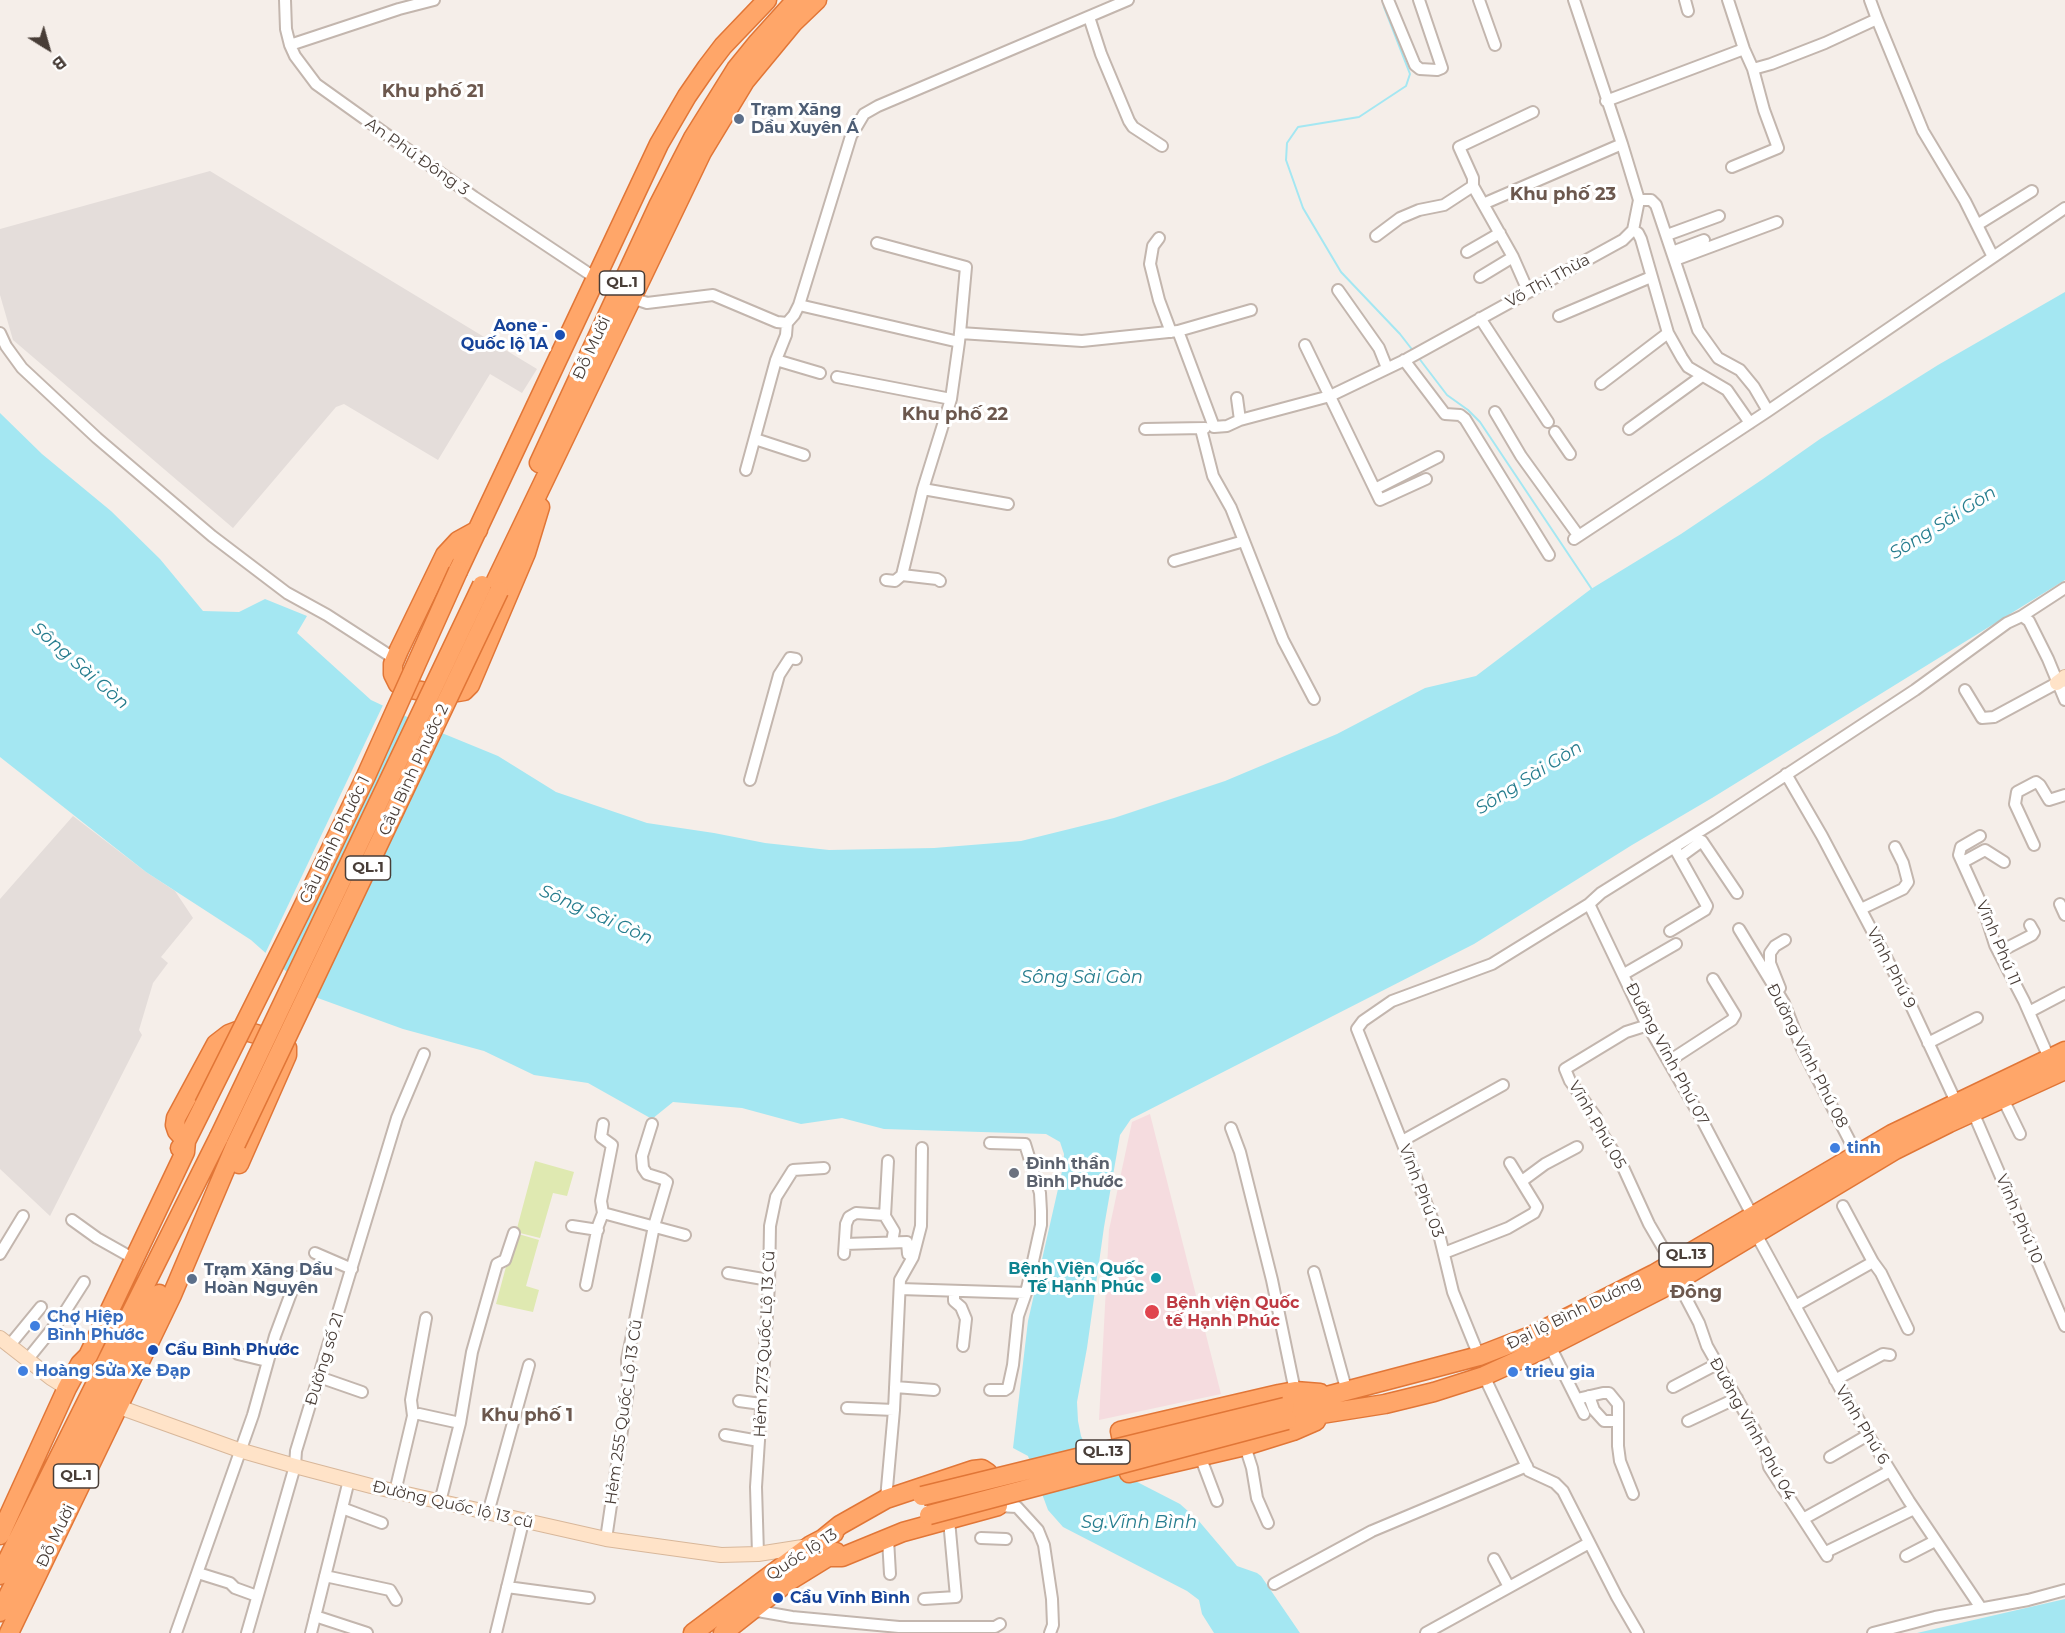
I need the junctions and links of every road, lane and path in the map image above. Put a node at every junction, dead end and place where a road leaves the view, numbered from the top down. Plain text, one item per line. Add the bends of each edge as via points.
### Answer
1 (285, 0) edge
2 (434, 0) edge
3 (767, 0) edge
4 (796, 0) edge
5 (817, 0) edge
6 (825, 0) edge
7 (1128, 0) edge
8 (1388, 0) edge
9 (1419, 0) edge
10 (1479, 0) edge
11 (1574, 0) edge
12 (1728, 0) edge
13 (1870, 0) edge
14 (1089, 17) junction
15 (1877, 19) junction
16 (290, 45) junction
17 (1495, 45) dead end
18 (1744, 49) junction
19 (1753, 69) junction
20 (1606, 101) junction
21 (1533, 112) dead end
22 (1622, 144) junction
23 (1162, 146) dead end
24 (1732, 166) dead end
25 (1473, 186) junction
26 (2032, 191) dead end
27 (1639, 200) junction
28 (1484, 204) junction
29 (2065, 208) edge
30 (1719, 216) dead end
31 (1777, 222) dead end
32 (1977, 225) junction
33 (1633, 230) junction
34 (1500, 233) junction
35 (1667, 235) junction
36 (1376, 236) dead end
37 (1159, 238) dead end
38 (1704, 240) dead end
39 (877, 243) dead end
40 (1467, 252) dead end
41 (1674, 256) junction
42 (1513, 257) junction
43 (1993, 257) junction
44 (652, 258) junction
45 (1480, 277) dead end
46 (1651, 277) junction
47 (597, 279) junction
48 (1338, 290) dead end
49 (1528, 291) junction
50 (632, 298) junction
51 (799, 305) junction
52 (1251, 310) dead end
53 (1559, 316) dead end
54 (1480, 318) junction
55 (621, 319) junction
56 (787, 322) junction
57 (1174, 331) junction
58 (0, 333) edge
59 (1668, 333) junction
60 (959, 338) junction
61 (1305, 345) dead end
62 (1406, 359) junction
63 (776, 360) junction
64 (1387, 368) junction
65 (820, 373) dead end
66 (1702, 376) junction
67 (837, 377) dead end
68 (1601, 384) dead end
69 (1330, 396) junction
70 (1237, 398) dead end
71 (951, 399) junction
72 (1495, 411) dead end
73 (1768, 411) junction
74 (1240, 420) junction
75 (1548, 422) dead end
76 (1750, 423) junction
77 (1214, 428) junction
78 (1145, 429) dead end
79 (1201, 429) junction
80 (1629, 429) dead end
81 (1555, 432) dead end
82 (755, 439) junction
83 (1570, 454) dead end
84 (804, 455) dead end
85 (1438, 457) dead end
86 (746, 470) dead end
87 (1426, 479) dead end
88 (923, 489) junction
89 (1374, 489) junction
90 (1008, 504) dead end
91 (540, 507) junction
92 (478, 530) junction
93 (1244, 541) junction
94 (1549, 555) dead end
95 (1174, 561) dead end
96 (458, 571) joint
97 (902, 575) junction
98 (886, 580) dead end
99 (940, 581) dead end
100 (2065, 588) edge
101 (491, 589) junction
102 (2028, 622) junction
103 (395, 659) junction
104 (796, 659) dead end
105 (2061, 680) edge
106 (1965, 690) dead end
107 (1314, 699) dead end
108 (2065, 700) edge
109 (1786, 774) junction
110 (750, 780) dead end
111 (2065, 795) edge
112 (1980, 836) dead end
113 (2034, 845) dead end
114 (1895, 847) dead end
115 (1677, 852) junction
116 (1963, 862) junction
117 (2004, 862) dead end
118 (1737, 893) dead end
119 (1589, 904) junction
120 (2060, 904) dead end
121 (1861, 909) junction
122 (2065, 915) edge
123 (2030, 925) dead end
124 (1739, 928) dead end
125 (1670, 931) dead end
126 (1785, 940) dead end
127 (1676, 944) dead end
128 (1999, 952) junction
129 (1624, 974) junction
130 (1713, 979) dead end
131 (2065, 993) edge
132 (1784, 1003) junction
133 (2029, 1012) junction
134 (1977, 1018) dead end
135 (1648, 1025) junction
136 (1929, 1043) junction
137 (424, 1054) dead end
138 (2057, 1055) edge
139 (1669, 1061) junction
140 (2065, 1070) edge
141 (1503, 1085) dead end
142 (2003, 1099) junction
143 (1956, 1102) junction
144 (204, 1105) joint
145 (1973, 1112) junction
146 (603, 1124) dead end
147 (652, 1124) dead end
148 (1231, 1128) dead end
149 (2020, 1134) dead end
150 (186, 1141) junction
151 (228, 1141) junction
152 (1402, 1141) junction
153 (990, 1143) dead end
154 (1577, 1147) dead end
155 (922, 1148) dead end
156 (1856, 1154) junction
157 (888, 1161) dead end
158 (1510, 1163) dead end
159 (824, 1168) dead end
160 (1522, 1181) junction
161 (1843, 1206) dead end
162 (603, 1213) junction
163 (885, 1215) junction
164 (1752, 1215) junction
165 (23, 1216) dead end
166 (72, 1220) dead end
167 (572, 1226) dead end
168 (654, 1226) junction
169 (598, 1230) junction
170 (514, 1233) dead end
171 (1756, 1234) junction
172 (685, 1235) dead end
173 (892, 1242) junction
174 (315, 1253) dead end
175 (1444, 1253) junction
176 (0, 1254) edge
177 (129, 1256) junction
178 (913, 1257) junction
179 (1678, 1260) junction
180 (1873, 1262) junction
181 (352, 1269) junction
182 (177, 1270) junction
183 (1314, 1272) dead end
184 (728, 1273) dead end
185 (297, 1277) dead end
186 (769, 1280) junction
187 (1677, 1281) junction
188 (84, 1282) dead end
189 (586, 1285) dead end
190 (900, 1289) junction
191 (954, 1291) junction
192 (1026, 1293) junction
193 (1795, 1306) junction
194 (41, 1307) dead end
195 (426, 1318) dead end
196 (2065, 1326) edge
197 (1908, 1329) dead end
198 (4, 1342) edge
199 (963, 1346) dead end
200 (1550, 1346) junction
201 (238, 1354) dead end
202 (1890, 1354) dead end
203 (1479, 1356) junction
204 (27, 1360) junction
205 (267, 1361) junction
206 (80, 1364) junction
207 (1717, 1364) junction
208 (529, 1365) dead end
209 (1484, 1376) junction
210 (319, 1377) junction
211 (1835, 1380) junction
212 (895, 1387) junction
213 (1673, 1387) dead end
214 (934, 1390) dead end
215 (990, 1390) dead end
216 (1295, 1391) junction
217 (362, 1392) dead end
218 (1590, 1396) junction
219 (95, 1398) junction
220 (1737, 1398) junction
221 (1577, 1399) junction
222 (1336, 1400) junction
223 (740, 1401) dead end
224 (761, 1404) junction
225 (847, 1408) dead end
226 (894, 1410) junction
227 (1288, 1413) junction
228 (419, 1414) dead end
229 (1584, 1414) dead end
230 (1618, 1421) junction
231 (1688, 1421) dead end
232 (460, 1423) junction
233 (725, 1435) dead end
234 (1868, 1435) junction
235 (759, 1441) junction
236 (1245, 1446) junction
237 (239, 1450) junction
238 (1200, 1456) junction
239 (1830, 1457) dead end
240 (295, 1466) junction
241 (1527, 1466) junction
242 (1890, 1471) junction
243 (349, 1480) junction
244 (395, 1492) junction
245 (1633, 1494) dead end
246 (886, 1499) junction
247 (1217, 1501) dead end
248 (440, 1502) junction
249 (998, 1506) junction
250 (342, 1508) junction
251 (1914, 1509) junction
252 (488, 1513) junction
253 (1803, 1519) junction
254 (949, 1520) junction
255 (382, 1522) dead end
256 (523, 1522) junction
257 (1268, 1522) dead end
258 (981, 1538) dead end
259 (606, 1539) junction
260 (888, 1539) junction
261 (1006, 1539) dead end
262 (21, 1540) edge
263 (1935, 1540) junction
264 (1588, 1543) junction
265 (820, 1547) junction
266 (758, 1554) junction
267 (1906, 1556) dead end
268 (0, 1557) edge
269 (1494, 1558) dead end
270 (198, 1573) junction
271 (890, 1574) dead end
272 (0, 1575) edge
273 (325, 1576) junction
274 (1274, 1584) dead end
275 (507, 1587) junction
276 (1509, 1587) junction
277 (2065, 1590) edge
278 (257, 1596) junction
279 (589, 1598) dead end
280 (924, 1599) dead end
281 (396, 1600) dead end
282 (1981, 1608) junction
283 (752, 1611) junction
284 (0, 1612) edge
285 (315, 1616) junction
286 (1000, 1624) dead end
287 (0, 1628) edge
288 (9, 1633) edge
289 (176, 1633) edge
290 (247, 1633) edge
291 (311, 1633) edge
292 (367, 1633) edge
293 (496, 1633) edge
294 (693, 1633) edge
295 (723, 1633) edge
296 (1050, 1633) edge
297 (1426, 1633) edge
298 (1638, 1633) edge
299 (1873, 1633) edge

1 - 16 street, An Phú Đông 3
2 - 16 street
3 - 47 highway, Đỗ Mười / QL.1 via 712,61 673,119
4 - 101 highway, Đỗ Mười / QL.1 via 736,69 693,138 659,204
5 - 44 highway, Đỗ Mười / QL.1 via 745,81 726,110
6 - 44 highway, Đỗ Mười / QL.1 via 770,58 742,95 708,153 662,248
7 - 14 street
8 - 9 street via 1415,65 1437,70 1442,68
10 - 17 street
11 - 20 street
12 - 18 street
13 - 15 street
14 - 23 street via 1129,121
14 - 51 street via 864,114 851,135
15 - 19 street
15 - 32 street via 1923,131
16 - 47 street, An Phú Đông 3 via 316,84 334,98
18 - 19 street
18 - 20 street
19 - 24 street via 1778,148
20 - 22 street
21 - 25 street via 1459,147
22 - 27 street
22 - 28 street
25 - 28 street
25 - 36 street via 1444,205 1400,218
26 - 32 street
27 - 33 street
27 - 35 street via 1654,202
28 - 34 street
29 - 43 street
30 - 35 street
31 - 41 street
32 - 43 street
33 - 46 street via 1638,233
33 - 49 street, Võ Thị Thừa via 1623,240
34 - 40 street
34 - 42 street
35 - 41 street
37 - 57 street via 1152,246 1150,264 1159,300
38 - 41 street
39 - 60 street via 966,267
41 - 73 street via 1698,330 1718,358 1740,370
42 - 45 street
42 - 49 street
43 - 73 street
44 - 50 highway, Đỗ Mười / QL.1
46 - 53 street
46 - 59 street
47 - 92 highway, Đỗ Mười / QL.1
48 - 64 street via 1379,348
49 - 54 street, Võ Thị Thừa
50 - 55 highway, Đỗ Mười / QL.1
50 - 56 street via 651,302 713,295 777,322
51 - 56 street
51 - 60 street
52 - 57 street
54 - 62 street, Võ Thị Thừa
54 - 75 street
55 - 91 highway, Đỗ Mười / QL.1 via 619,343
55 - 101 highway, Đỗ Mười / QL.1
56 - 63 street
57 - 60 street via 1082,341
57 - 77 street
58 - 103 street via 22,368 212,536 287,593
59 - 66 street via 1688,367
59 - 68 street
60 - 71 street
61 - 69 street
62 - 64 street, Võ Thị Thừa
62 - 94 street via 1444,414 1465,419
63 - 65 street
63 - 82 street
64 - 69 street, Võ Thị Thừa
66 - 76 street via 1727,390
66 - 80 street
67 - 71 street
69 - 74 street, Võ Thị Thừa
69 - 89 street
70 - 74 street
71 - 88 street
72 - 76 street via 1576,537
73 - 76 street
74 - 77 street, Võ Thị Thừa
77 - 79 street, Võ Thị Thừa
78 - 79 street, Võ Thị Thừa
79 - 93 street via 1214,476
81 - 83 street
82 - 84 street
82 - 86 street
85 - 89 street
87 - 89 street via 1382,500
88 - 90 street
88 - 97 street
91 - 101 highway, Đỗ Mười / QL.1
91 - 103 highway, QL.1 via 526,553 470,685 464,691 409,689 396,681
92 - 96 highway, Đỗ Mười / QL.1
92 - 103 highway via 458,541 446,555
93 - 95 street
93 - 107 street via 1283,640
96 - 144 highway, Cầu Bình Phước 1 / QL.1, bridge via 356,797
97 - 98 street via 895,581
97 - 99 street
100 - 102 street
101 - 151 highway, Cầu Bình Phước 2 / QL.1, bridge
102 - 105 street
102 - 109 street via 2007,623 1915,690
104 - 110 street via 790,658 778,675
105 - 106 street via 1994,717 1982,718
105 - 108 street
109 - 115 street
109 - 121 street, Vĩnh Phú 9
111 - 113 street via 2049,800 2036,782 2017,792 2015,804
112 - 116 street via 1961,847 1959,855
114 - 121 street via 1908,882 1903,889
115 - 118 street via 1702,841
115 - 119 street via 1600,893
115 - 125 street via 1707,906
116 - 117 street via 1985,850
116 - 128 street, Vĩnh Phú 11
119 - 129 street, Đường Vĩnh Phú 07
119 - 152 street, Vĩnh Phú 03 via 1492,964 1392,1001 1363,1021 1357,1029
120 - 122 street
121 - 136 street, Vĩnh Phú 9
123 - 128 street via 2032,935
124 - 132 street, Đường Vĩnh Phú 08
126 - 132 street via 1770,953
127 - 129 street
128 - 133 street, Vĩnh Phú 11
129 - 135 street, Đường Vĩnh Phú 07
130 - 139 street via 1735,1015
131 - 133 street
132 - 156 street, Đường Vĩnh Phú 08 via 1802,1049
133 - 138 street, Vĩnh Phú 11
134 - 136 street
135 - 139 street, Đường Vĩnh Phú 07
135 - 179 street, Vĩnh Phú 05 via 1626,1032 1565,1069 1615,1151 1663,1248
136 - 143 street, Vĩnh Phú 9
137 - 181 street, Đường số 21 via 397,1118
138 - 143 highway, Đại lộ Bình Dương / QL.13
139 - 164 street, Đường Vĩnh Phú 07
140 - 142 highway, Đại lộ Bình Dương / QL.13
141 - 152 street
142 - 145 highway, Đại lộ Bình Dương / QL.13
142 - 149 street
143 - 156 highway, Đại lộ Bình Dương / QL.13
144 - 150 highway, Đỗ Mười / QL.1
145 - 171 highway, Đại lộ Bình Dương / QL.13 via 1895,1150
145 - 196 street, Vĩnh Phú 10
146 - 162 street via 601,1137 612,1145
147 - 168 street, Hẻm 255 Quốc Lộ 13 Cũ via 642,1156 643,1168 647,1174 667,1182
148 - 216 street via 1269,1268
150 - 177 highway, Đỗ Mười / QL.1
150 - 182 highway, QL.1 via 177,1131 176,1118 216,1044 237,1031 277,1040 287,1048 285,1060 199,1248
150 - 206 highway, Đỗ Mười / QL.1 via 185,1152 88,1356
151 - 182 highway, Đỗ Mười / QL.1
151 - 219 highway, Đỗ Mười / QL.1
152 - 175 street, Vĩnh Phú 03
153 - 192 street via 1025,1144 1040,1192 1041,1225
154 - 160 street
155 - 178 street via 921,1226
156 - 164 highway, Đại lộ Bình Dương / QL.13
157 - 163 street
158 - 160 street
159 - 186 street, Hẻm 273 Quốc Lộ 13 Cũ via 793,1170 777,1197 770,1226
160 - 175 street via 1537,1207 1534,1213 1508,1228
161 - 180 street
162 - 168 street
162 - 169 street
163 - 173 street via 894,1231
163 - 173 street via 856,1213 849,1217 844,1249
164 - 179 highway, Đại lộ Bình Dương / QL.13
165 - 176 street
166 - 177 street
167 - 169 street
168 - 172 street
168 - 259 street, Hẻm 255 Quốc Lộ 13 Cũ via 627,1360 628,1390
169 - 189 street
170 - 232 street via 505,1260 497,1264 475,1342
171 - 187 highway, Đại lộ Bình Dương / QL.13
171 - 193 street, Vĩnh Phú 6
173 - 178 street via 908,1242 908,1254
174 - 181 street
175 - 203 street, Vĩnh Phú 03 via 1453,1293
177 - 206 highway, Đỗ Mười / QL.1 via 81,1354
178 - 190 street via 900,1280
179 - 203 highway, Đại lộ Bình Dương / QL.13 via 1555,1325
180 - 193 street
180 - 197 street
181 - 210 street, Đường số 21
182 - 219 highway, Đỗ Mười / QL.1
182 - 219 highway, Đỗ Mười / QL.1 via 172,1295
183 - 222 street
184 - 186 street
185 - 205 street
186 - 224 street, Hẻm 273 Quốc Lộ 13 Cũ
187 - 200 highway, Đại lộ Bình Dương / QL.13
187 - 207 street, Đường Vĩnh Phú 04
188 - 204 street
190 - 191 street
190 - 212 street
191 - 192 street
191 - 199 street via 954,1301 966,1319
192 - 215 street via 1018,1316 1008,1388
193 - 211 street, Vĩnh Phú 6
194 - 198 street
195 - 244 street via 411,1400 413,1416
198 - 204 street, Đường Quốc lộ 13 cũ
200 - 209 highway, Đại lộ Bình Dương / QL.13
200 - 221 street
201 - 205 street
202 - 211 street
203 - 222 highway, Đại lộ Bình Dương / QL.13 via 1421,1370
204 - 219 street, Đường Quốc lộ 13 cũ
205 - 237 street
206 - 219 highway, Đỗ Mười / QL.1
207 - 213 street
207 - 220 street, Đường Vĩnh Phú 04
208 - 252 street
209 - 222 highway, Đại lộ Bình Dương / QL.13 via 1409,1399
209 - 241 street
210 - 217 street
210 - 240 street, Đường số 21
211 - 234 street, Vĩnh Phú 6
212 - 214 street
212 - 226 street
216 - 222 highway via 1314,1392
216 - 238 highway via 1120,1431 1129,1473
218 - 221 street
218 - 230 street via 1594,1410 1604,1421
218 - 230 street via 1610,1393 1618,1404
219 - 237 street, Đường Quốc lộ 13 cũ
219 - 262 highway, Đỗ Mười / QL.1
219 - 288 highway, Đỗ Mười / QL.1
220 - 231 street
220 - 253 street, Đường Vĩnh Phú 04 via 1766,1450 1769,1467
221 - 229 street
222 - 227 highway, Đại lộ Bình Dương / QL.13
222 - 236 highway via 1300,1428
223 - 224 street
224 - 235 street, Hẻm 273 Quốc Lộ 13 Cũ
225 - 226 street
226 - 246 street
227 - 265 highway, Quốc lộ 13 / QL.13, bridge
227 - 265 highway, Quốc lộ 13 / QL.13, bridge via 922,1496 880,1511
228 - 232 street
230 - 245 street via 1620,1461
232 - 248 street
233 - 235 street
234 - 239 street
234 - 242 street, Vĩnh Phú 6
235 - 266 street, Hẻm 273 Quốc Lộ 13 Cũ
236 - 238 highway
236 - 257 street via 1257,1498
237 - 240 street, Đường Quốc lộ 13 cũ
237 - 270 street
238 - 247 street
240 - 243 street, Đường Quốc lộ 13 cũ
240 - 278 street, Đường số 21
241 - 264 street via 1531,1473 1563,1491
241 - 274 street via 1372,1531
242 - 251 street, Vĩnh Phú 6
242 - 253 street, Đường Vĩnh Phú 04
243 - 244 street, Đường Quốc lộ 13 cũ
243 - 250 street
244 - 248 street, Đường Quốc lộ 13 cũ
246 - 249 highway via 982,1469 990,1476
246 - 265 highway via 840,1525
248 - 252 street, Đường Quốc lộ 13 cũ
249 - 254 highway
249 - 296 street via 1017,1507 1038,1530 1052,1599
250 - 255 street
250 - 273 street
251 - 253 street via 1827,1554
251 - 263 street, Vĩnh Phú 6
252 - 256 street, Đường Quốc lộ 13 cũ
254 - 260 highway
254 - 280 street via 956,1597
256 - 259 street, Đường Quốc lộ 13 cũ
256 - 275 street
258 - 261 street
259 - 266 street, Đường Quốc lộ 13 cũ via 721,1556
260 - 265 highway via 842,1557
260 - 271 street
262 - 268 highway, QL.1
262 - 272 highway, QL.1
262 - 284 highway, QL.1
262 - 287 highway, QL.1
263 - 267 street
263 - 282 street, Vĩnh Phú 6
264 - 276 street
264 - 298 street
265 - 266 street, Đường Quốc lộ 13 cũ
265 - 283 highway, Quốc lộ 13 / QL.13 via 789,1581
265 - 294 highway, Quốc lộ 13 / QL.13
269 - 276 street
270 - 278 street
270 - 289 street
273 - 281 street via 390,1590
273 - 285 street
275 - 279 street
275 - 293 street
276 - 297 street
277 - 282 street
278 - 290 street, Đường số 21
282 - 299 street
283 - 286 street via 899,1627
283 - 295 highway, Quốc lộ 13 / QL.13
285 - 291 street
285 - 292 street

